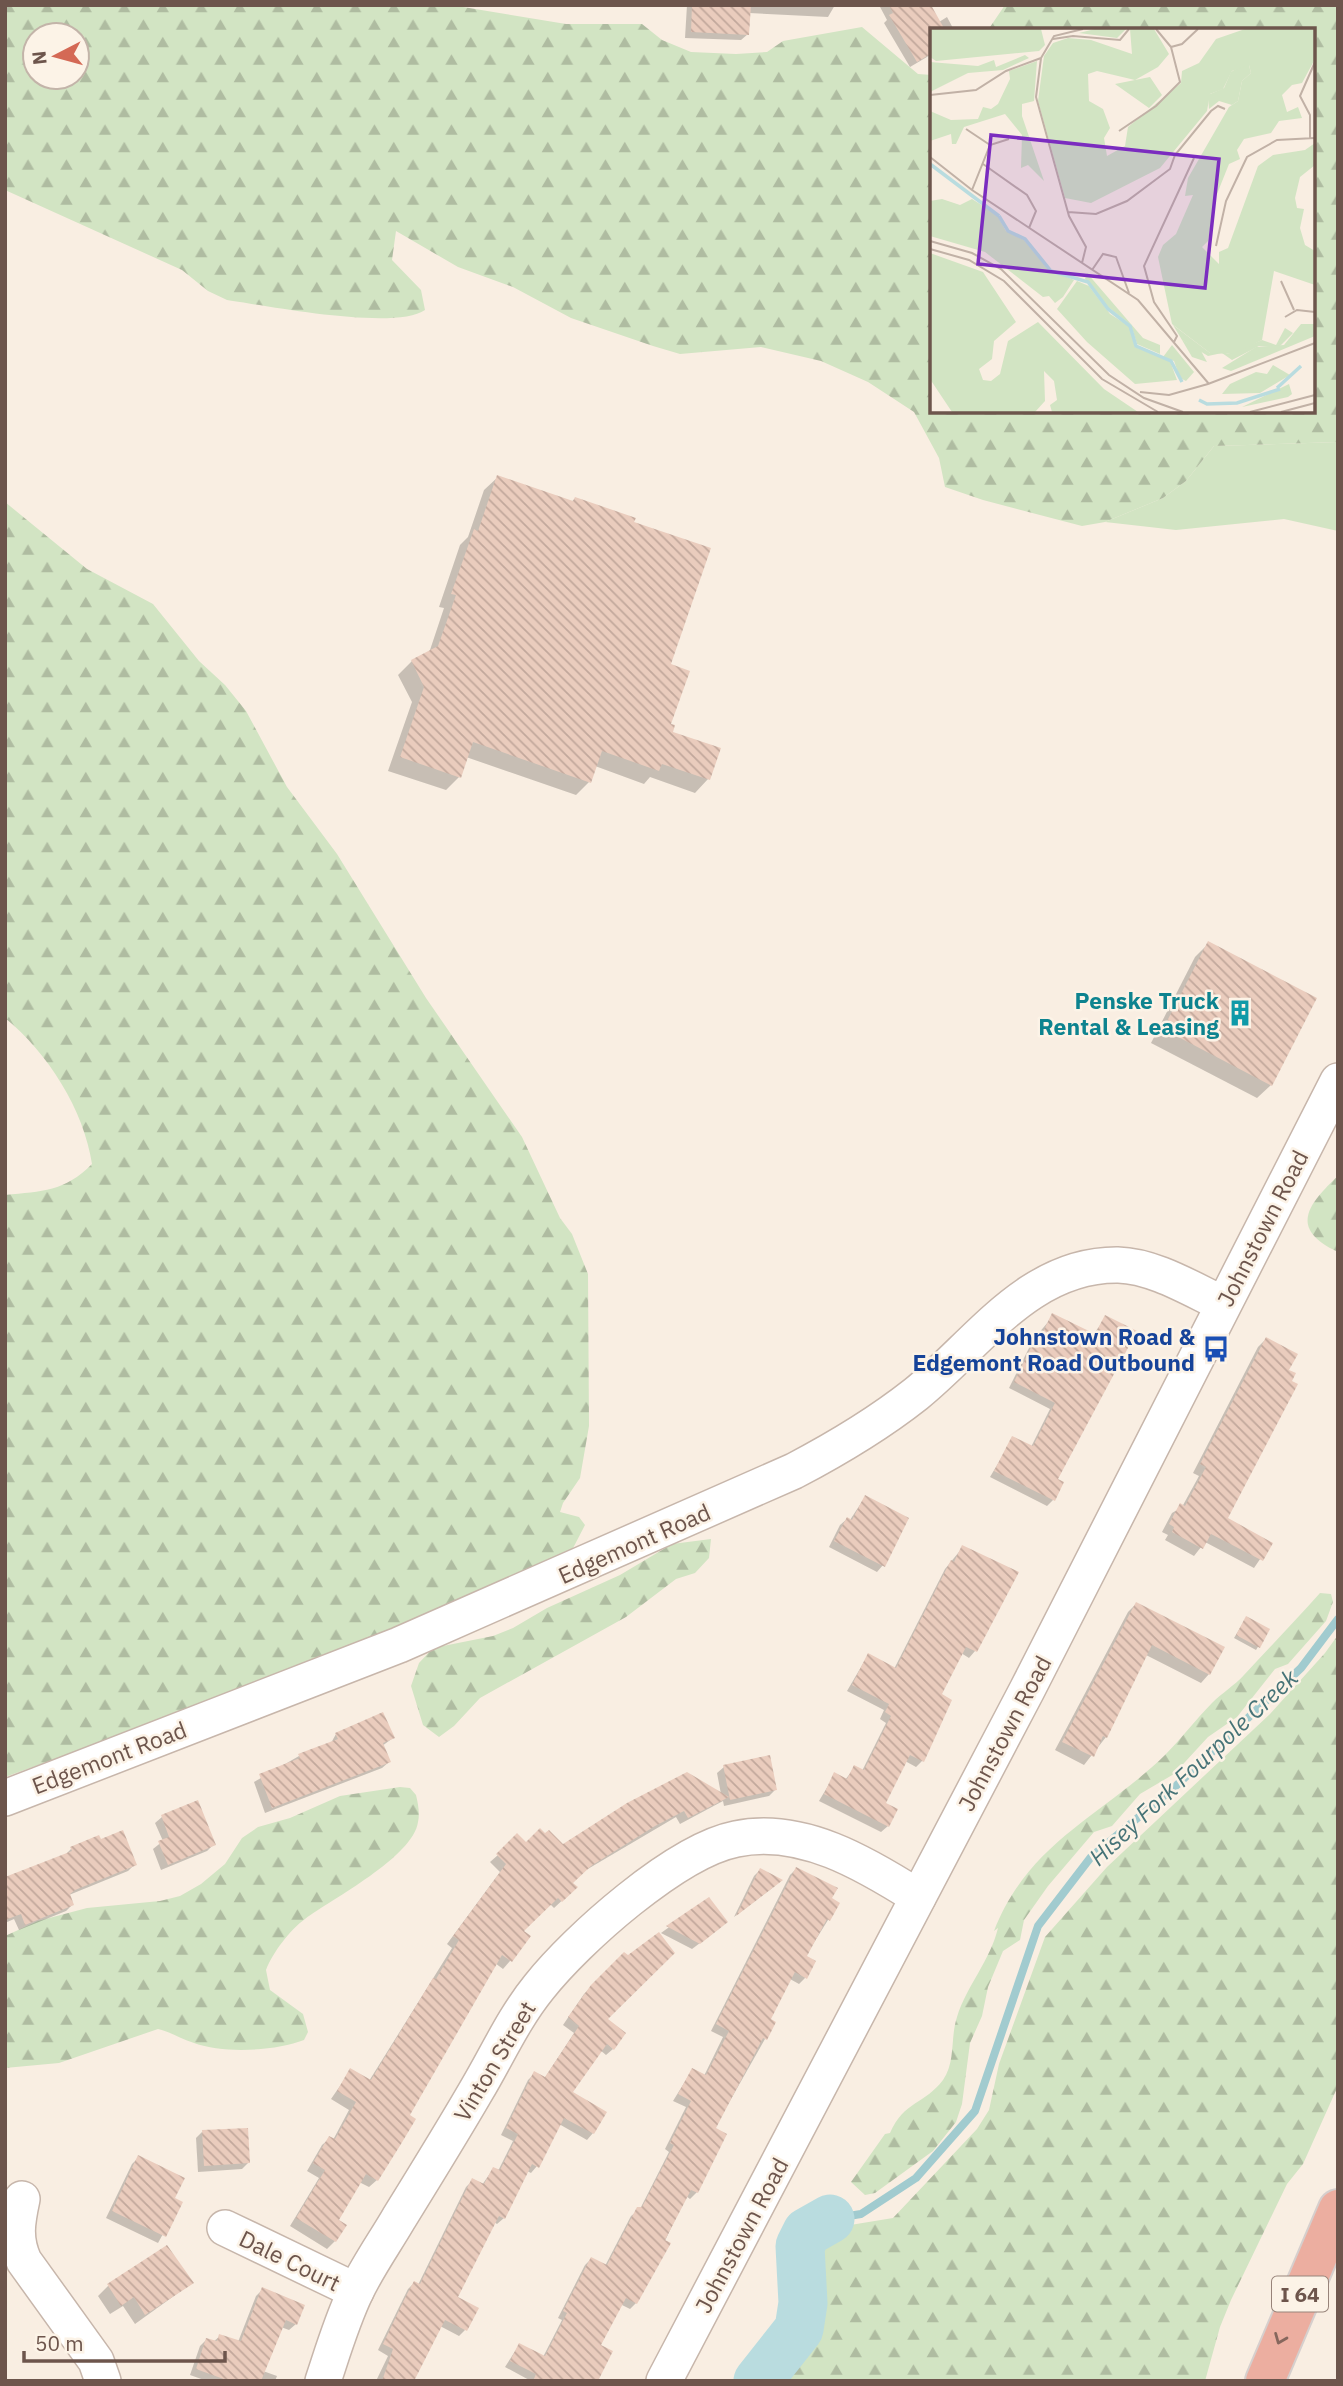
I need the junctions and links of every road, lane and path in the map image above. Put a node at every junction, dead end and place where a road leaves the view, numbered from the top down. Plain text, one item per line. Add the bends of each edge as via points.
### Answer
1 (1338, 1081) edge
2 (1223, 1304) junction
3 (5, 1798) edge
4 (918, 1897) junction
5 (22, 2199) dead end
6 (1338, 2209) edge
7 (225, 2228) dead end
8 (356, 2291) junction
9 (103, 2381) edge
10 (323, 2381) edge
11 (664, 2381) edge
12 (1265, 2381) edge

1 - 2 street, Johnstown Road
2 - 3 street, Edgemont Road via 1171,1280 1121,1265 1054,1278 1006,1311 914,1396 794,1471 399,1645
2 - 4 street, Johnstown Road
4 - 8 street, Vinton Street via 818,1844 792,1838 736,1839 708,1848 676,1867 577,1946 540,1986 512,2024
4 - 11 street, Johnstown Road
5 - 9 street via 16,2228 24,2261 96,2361
6 -> 12 highway, I 64
7 - 8 street, Dale Court
8 - 10 street, Vinton Street

